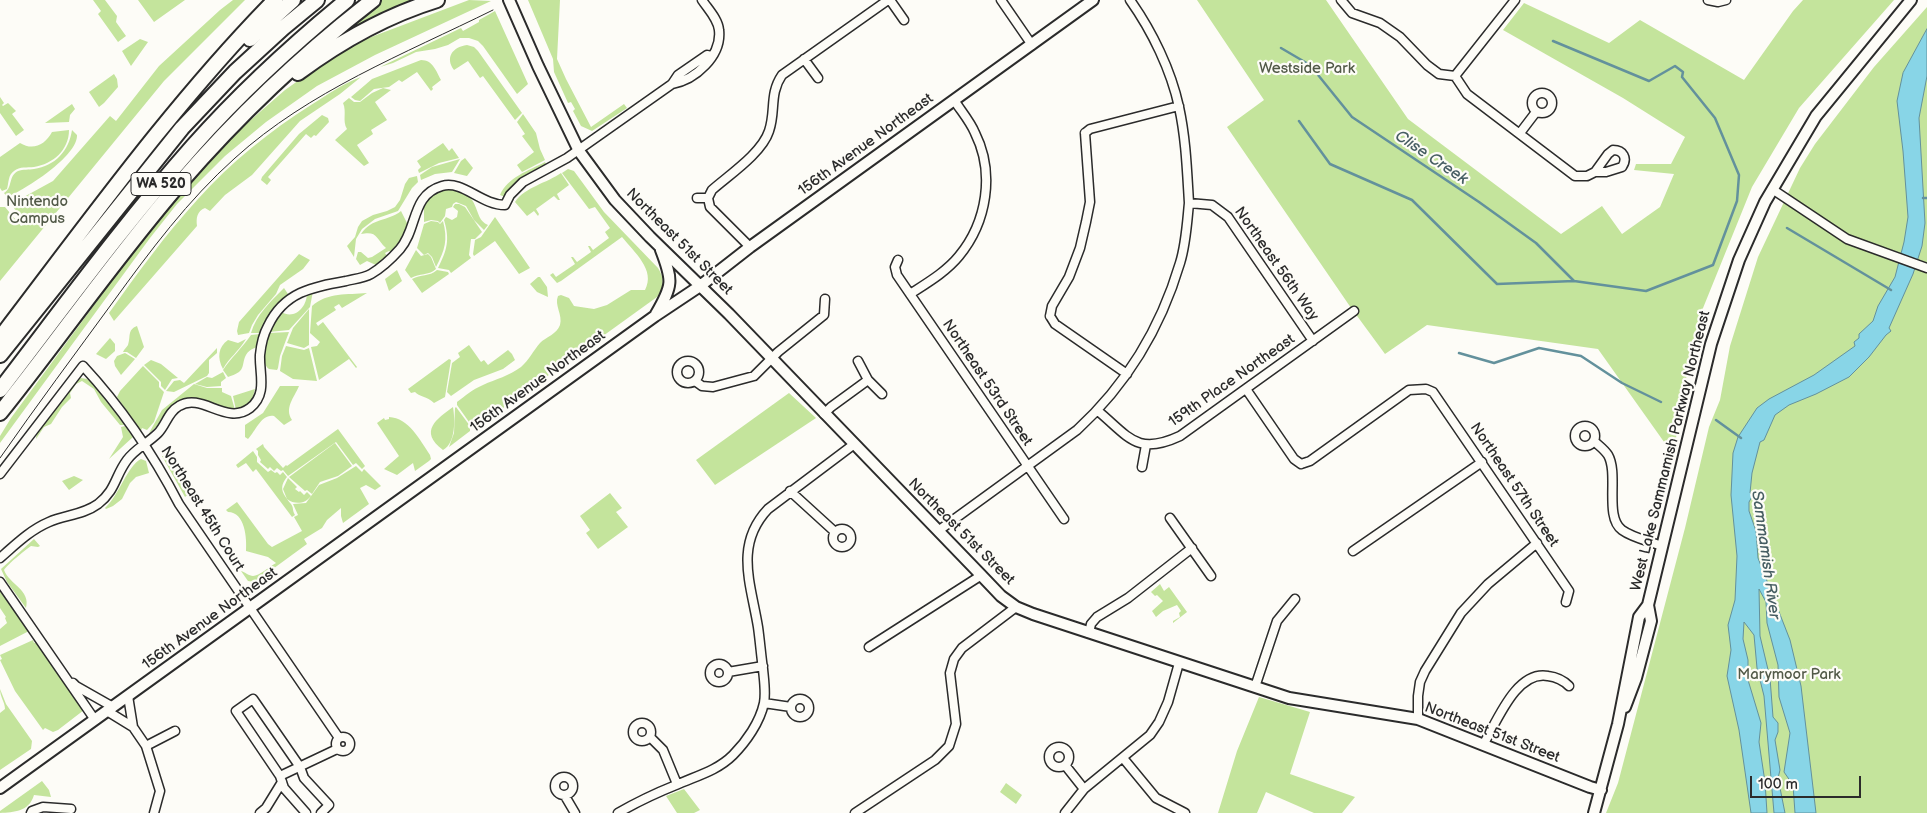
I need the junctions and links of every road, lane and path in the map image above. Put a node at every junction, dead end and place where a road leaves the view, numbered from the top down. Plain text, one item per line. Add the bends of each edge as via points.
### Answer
1 (275, 0) edge
2 (293, 0) edge
3 (317, 0) edge
4 (347, 0) edge
5 (373, 0) edge
6 (437, 0) edge
7 (509, 0) edge
8 (702, 0) edge
9 (887, 0) edge
10 (1001, 0) edge
11 (1093, 0) edge
12 (1130, 0) edge
13 (1341, 0) edge
14 (1515, 0) edge
15 (1708, 0) edge
16 (1726, 0) edge
17 (1911, 0) edge
18 (904, 20) dead end
19 (1032, 44) junction
20 (804, 59) junction
21 (1455, 76) junction
22 (818, 78) dead end
23 (954, 100) junction
24 (1179, 106) junction
25 (1536, 112) dead end
26 (174, 116) junction
27 (238, 119) junction
28 (1078, 127) dead end
29 (1085, 132) junction
30 (1520, 134) junction
31 (579, 150) junction
32 (1595, 172) dead end
33 (1772, 189) junction
34 (696, 198) dead end
35 (708, 198) junction
36 (1189, 203) junction
37 (660, 247) junction
38 (750, 247) junction
39 (898, 260) dead end
40 (1926, 267) edge
41 (700, 286) junction
42 (910, 294) junction
43 (825, 299) dead end
44 (1354, 311) dead end
45 (654, 316) junction
46 (1050, 316) junction
47 (1040, 317) dead end
48 (0, 338) edge
49 (1313, 341) junction
50 (0, 355) edge
51 (771, 358) junction
52 (858, 361) dead end
53 (1127, 374) junction
54 (28, 378) junction
55 (868, 380) junction
56 (695, 381) dead end
57 (1246, 389) junction
58 (0, 390) edge
59 (882, 394) dead end
60 (1098, 411) junction
61 (0, 413) edge
62 (824, 414) junction
63 (0, 421) edge
64 (1594, 441) dead end
65 (144, 444) junction
66 (853, 445) junction
67 (1146, 445) junction
68 (1482, 462) junction
69 (1027, 467) junction
70 (1142, 467) dead end
71 (0, 474) edge
72 (790, 491) junction
73 (1170, 518) dead end
74 (1064, 519) dead end
75 (938, 531) junction
76 (835, 532) dead end
77 (1537, 543) junction
78 (1662, 546) junction
79 (1192, 548) junction
80 (1353, 550) dead end
81 (0, 558) edge
82 (980, 574) junction
83 (1212, 576) dead end
84 (0, 582) edge
85 (1295, 599) dead end
86 (1566, 602) dead end
87 (1016, 607) junction
88 (250, 608) junction
89 (1089, 633) junction
90 (869, 647) dead end
91 (1179, 663) junction
92 (762, 666) junction
93 (60, 668) junction
94 (728, 672) dead end
95 (1568, 686) dead end
96 (1255, 687) junction
97 (128, 696) junction
98 (764, 703) junction
99 (791, 707) dead end
100 (110, 709) junction
101 (1418, 719) junction
102 (95, 720) junction
103 (134, 727) junction
104 (175, 731) dead end
105 (650, 737) dead end
106 (339, 738) junction
107 (1483, 744) junction
108 (146, 746) junction
109 (337, 749) junction
110 (1123, 758) junction
111 (1065, 765) dead end
112 (300, 767) junction
113 (281, 779) junction
114 (677, 784) junction
115 (0, 788) edge
116 (1084, 789) junction
117 (1601, 790) junction
118 (565, 796) dead end
119 (71, 809) dead end
120 (56, 811) edge
121 (1175, 811) edge
122 (32, 813) edge
123 (154, 813) edge
124 (260, 813) edge
125 (306, 813) edge
126 (321, 813) edge
127 (575, 813) edge
128 (618, 813) edge
129 (855, 813) edge
130 (1065, 813) edge
131 (1185, 813) edge
132 (1594, 813) edge

1 - 26 highway via 222,56
2 - 26 highway
3 - 50 highway, WA 520 via 235,72 182,128
4 - 58 highway, WA 520 via 293,45 194,145 132,217
5 - 27 highway via 306,55
6 - 27 highway via 373,26 335,46
7 - 31 main road, Northeast 51st Street
8 - 31 street via 717,21 719,30 718,46 711,56 707,55 678,75 672,84
9 - 18 street
9 - 20 street
10 - 19 street
11 - 19 main road, 156th Avenue Northeast
12 - 24 street via 1155,42
13 - 21 street via 1352,13 1380,23 1400,37 1439,74
14 - 21 street
15 - 16 street
17 - 33 main road, West Lake Sammamish Parkway Northeast via 1816,116
19 - 23 main road, 156th Avenue Northeast
20 - 22 street
20 - 35 street via 782,75 776,84 770,130 760,148 712,190
21 - 30 street via 1467,94
23 - 38 main road, 156th Avenue Northeast
23 - 42 street via 975,131 982,149 986,173 985,200 980,221 958,258
24 - 29 street
24 - 36 street
25 - 30 street
26 - 48 highway via 95,212
27 - 54 highway via 172,193
28 - 29 street
29 - 46 street via 1090,194 1086,222 1069,277 1052,306
30 - 32 street via 1576,176
31 - 37 main road, Northeast 51st Street via 615,200
31 - 65 street via 523,182 510,195 505,206 486,202 450,185 429,192 421,200 408,237 385,263 356,279 302,291 277,310 261,342 262,389 253,405 242,413 231,414 194,402 184,404 172,411 159,433
33 - 40 street via 1853,241
33 - 78 main road, West Lake Sammamish Parkway Northeast via 1739,260 1710,344
34 - 35 street
35 - 38 street via 710,207
36 - 49 street, Northeast 56th Way via 1212,206 1228,217
36 - 53 street via 1181,262 1162,314
37 - 41 main road, Northeast 51st Street
37 - 45 main road via 670,285
38 - 41 main road, 156th Avenue Northeast
39 - 42 street, Northeast 53rd Street via 895,267 897,275
41 - 45 main road, 156th Avenue Northeast
41 - 51 main road, Northeast 51st Street
42 - 69 street, Northeast 53rd Street
43 - 51 street via 824,314
44 - 49 street, 159th Place Northeast
45 - 88 main road, 156th Avenue Northeast
46 - 47 street
46 - 53 street via 1055,324
49 - 57 street, 159th Place Northeast
51 - 56 street via 754,376 707,387
51 - 62 main road, Northeast 51st Street
52 - 55 street
53 - 60 street
54 - 61 highway
54 - 63 highway
55 - 59 street
55 - 62 street
57 - 67 street, 159th Place Northeast via 1180,436 1164,443
57 - 68 street, Northeast 57th Street via 1301,468 1409,390 1426,389 1438,397
60 - 67 street via 1134,441
60 - 69 street
62 - 66 main road, Northeast 51st Street
64 - 78 street via 1612,464 1616,523 1626,532
65 - 71 street, Northeast 45th Court via 109,395 83,366
65 - 81 street via 126,462 115,486 98,504 41,526
65 - 88 street, Northeast 45th Court via 179,504
66 - 72 street
66 - 75 main road, Northeast 51st Street
67 - 70 street
68 - 77 street, Northeast 57th Street
68 - 80 street
69 - 74 street, Northeast 53rd Street
69 - 75 street
72 - 76 street
72 - 92 street via 759,519 746,556
73 - 79 street
75 - 82 main road, Northeast 51st Street
77 - 86 street, Northeast 57th Street via 1569,591
77 - 101 street via 1488,584 1461,613 1420,682
78 - 117 main road, West Lake Sammamish Parkway Northeast via 1648,605 1652,621 1634,685 1618,724
79 - 83 street
79 - 89 street via 1122,602 1097,617
82 - 87 main road, Northeast 51st Street
82 - 90 street
84 - 93 street
85 - 96 street via 1277,621
87 - 89 main road, Northeast 51st Street
87 - 129 street via 962,648 954,659 950,673 956,724 949,746 936,760
88 - 97 main road, 156th Avenue Northeast
88 - 106 street, Northeast 45th Court
89 - 91 main road, Northeast 51st Street
91 - 96 main road, Northeast 51st Street
91 - 110 street via 1159,722 1150,735
92 - 94 street
92 - 98 street
93 - 100 street via 76,686
93 - 102 street
95 - 107 street via 1546,675 1521,683
96 - 101 main road, Northeast 51st Street via 1298,700
97 - 100 main road, 156th Avenue Northeast
97 - 103 street
98 - 99 street
98 - 114 street via 746,741 732,756 708,772
100 - 102 main road, 156th Avenue Northeast
100 - 103 street
101 - 107 main road, Northeast 51st Street
102 - 115 main road, 156th Avenue Northeast
103 - 108 street
104 - 108 street
105 - 114 street via 663,750
106 - 109 street
106 - 109 street, Northeast 45th Court via 348,739 350,745 344,752
107 - 117 main road, Northeast 51st Street
108 - 123 street via 160,791
109 - 112 street
110 - 116 street
110 - 121 street via 1156,798
111 - 116 street
112 - 113 street
112 - 113 street via 253,700 236,711
112 - 126 street via 304,778 329,805
113 - 124 street
113 - 125 street via 284,788
114 - 128 street
116 - 130 street
117 - 132 main road, West Lake Sammamish Parkway Northeast
118 - 127 street
119 - 120 street
120 - 122 street via 43,807
121 - 131 street

